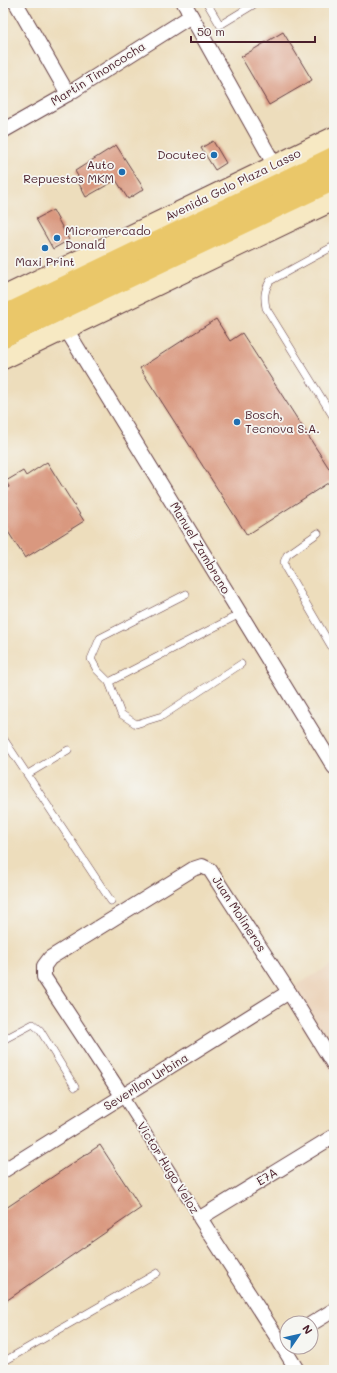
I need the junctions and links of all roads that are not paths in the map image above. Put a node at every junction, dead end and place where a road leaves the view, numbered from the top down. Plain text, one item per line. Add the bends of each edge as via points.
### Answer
1 (16, 3) edge
2 (184, 3) edge
3 (207, 3) edge
4 (253, 5) dead end
5 (191, 16) junction
6 (68, 94) junction
7 (3, 131) edge
8 (334, 137) edge
9 (334, 158) edge
10 (334, 179) edge
11 (289, 190) junction
12 (334, 200) edge
13 (334, 246) edge
14 (3, 297) edge
15 (3, 317) edge
16 (66, 329) junction
17 (3, 336) edge
18 (3, 359) edge
19 (334, 418) edge
20 (318, 533) dead end
21 (186, 594) dead end
22 (240, 614) junction
23 (334, 651) edge
24 (241, 664) dead end
25 (109, 682) junction
26 (3, 738) edge
27 (68, 750) dead end
28 (334, 767) edge
29 (28, 774) junction
30 (111, 901) dead end
31 (44, 966) joint
32 (289, 992) junction
33 (3, 1040) edge
34 (334, 1065) edge
35 (75, 1087) dead end
36 (123, 1097) junction
37 (334, 1136) edge
38 (3, 1171) edge
39 (200, 1218) junction
40 (157, 1273) dead end
41 (334, 1310) edge
42 (319, 1319) edge
43 (279, 1333) edge
44 (290, 1355) edge
45 (3, 1362) edge
46 (297, 1370) edge

1 - 6 street
2 - 5 street
3 - 4 lane via 220,25
5 - 6 street, Martin Tinoncocha
5 - 11 street
6 - 7 street, Martin Tinoncocha
8 - 11 main road, Avenida Galo Plaza Lasso
9 - 11 main road, Avenida Galo Plaza Lasso
10 - 11 main road, Avenida Galo Plaza Lasso
11 - 12 main road, Avenida Galo Plaza Lasso
11 - 14 main road, Avenida Galo Plaza Lasso
11 - 15 main road, Avenida Galo Plaza Lasso
11 - 16 main road, Avenida Galo Plaza Lasso
11 - 17 main road, Avenida Galo Plaza Lasso
13 - 19 lane via 270,281 265,288 264,296 266,308
16 - 18 main road, Avenida Galo Plaza Lasso
16 - 22 street, Manuel Zambrano
20 - 23 lane via 288,555 284,562
21 - 25 lane via 100,638 91,659 97,670
22 - 25 lane
22 - 28 street, Manuel Zambrano
24 - 25 lane via 162,716 136,724 121,714
26 - 29 lane
27 - 29 lane
29 - 30 lane
31 - 32 street, Juan Molineros via 50,958 193,869 202,866 210,870
31 - 36 street, Victor Hugo Veloz via 44,977
32 - 34 street, Juan Molineros
32 - 36 street, Severllon Urbina
33 - 35 lane via 33,1024 40,1030
36 - 38 street, Severllon Urbina
36 - 39 street, Victor Hugo Veloz
37 - 39 street, E7A
39 - 43 street, Victor Hugo Veloz
40 - 45 lane
41 - 42 street
44 - 46 street, Victor Hugo Veloz

